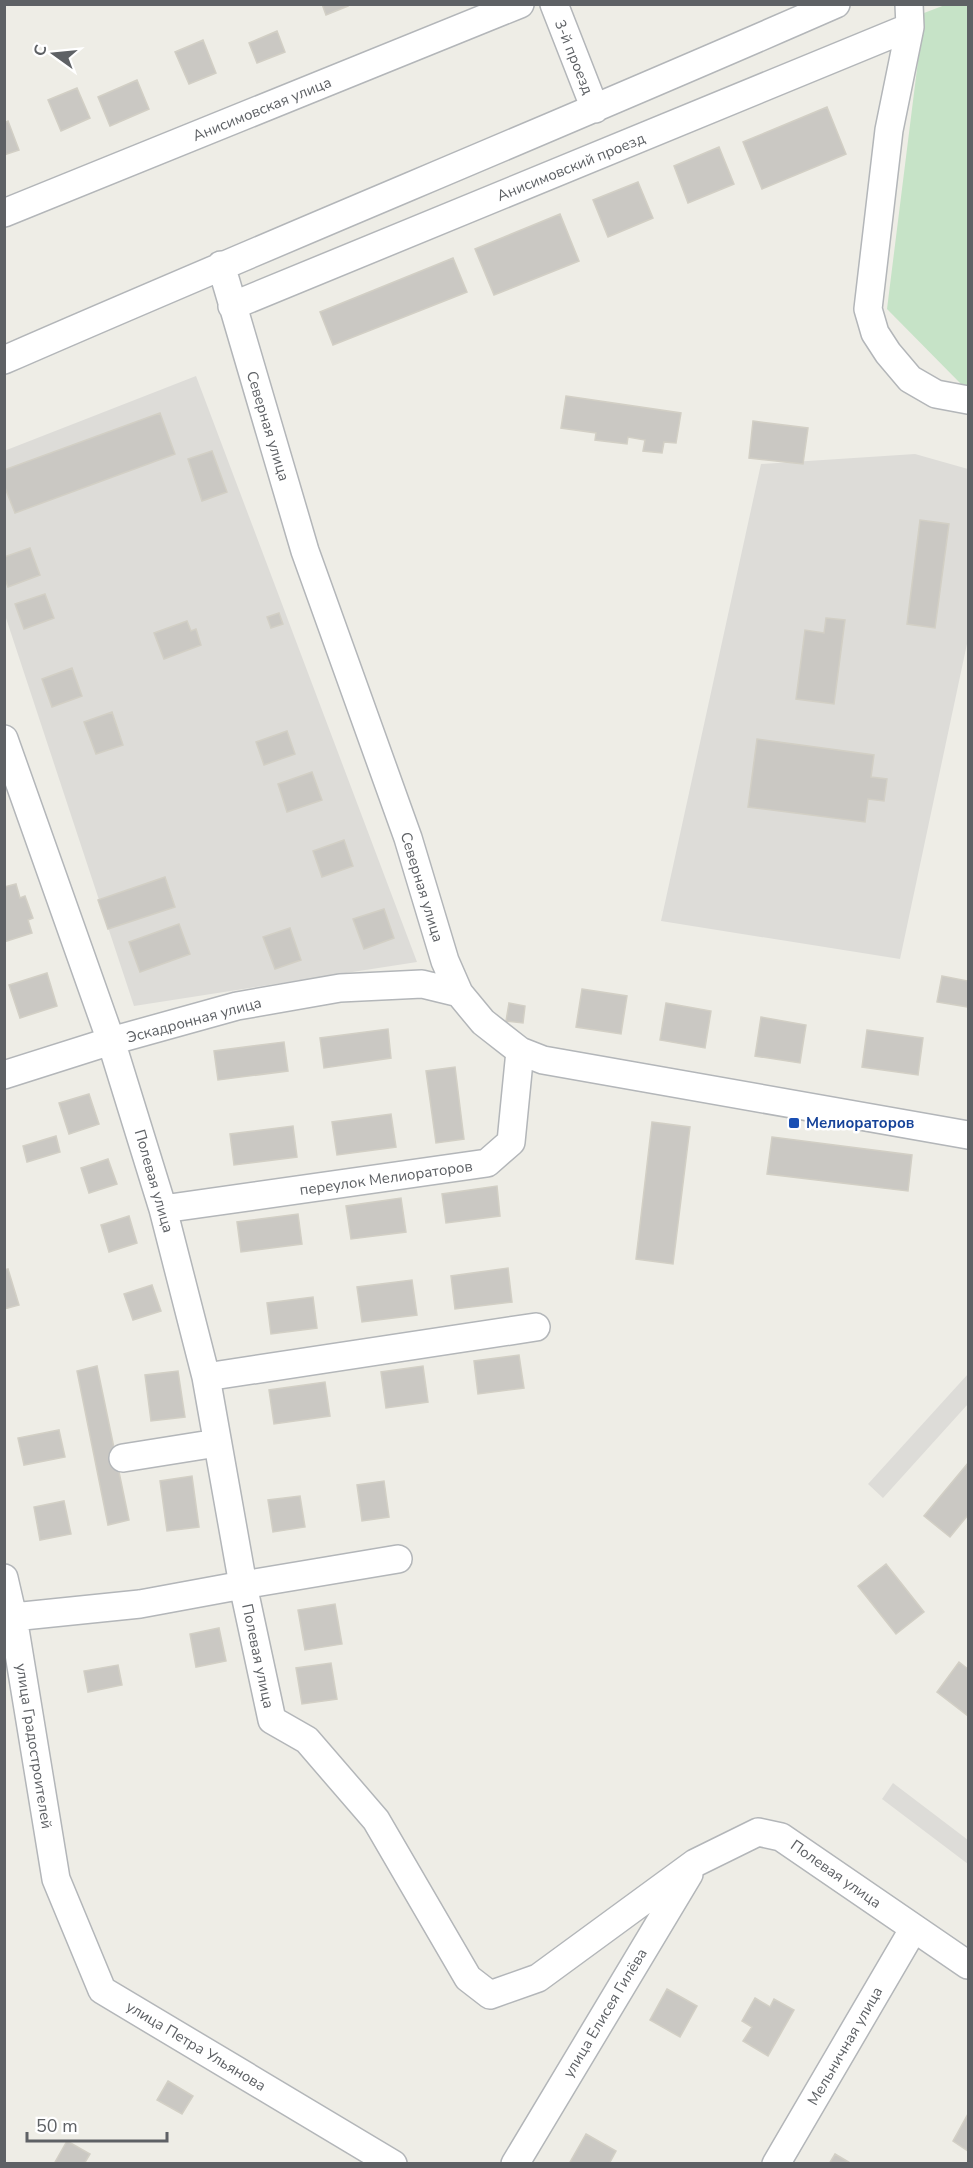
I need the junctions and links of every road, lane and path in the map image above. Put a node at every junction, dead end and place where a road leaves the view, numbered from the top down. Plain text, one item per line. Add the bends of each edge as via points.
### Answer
1 (520, 4) edge
2 (554, 4) edge
3 (836, 4) edge
4 (910, 16) edge
5 (595, 109) junction
6 (4, 213) edge
7 (221, 265) junction
8 (232, 306) junction
9 (4, 360) edge
10 (969, 400) edge
11 (4, 739) edge
12 (459, 993) junction
13 (111, 1041) junction
14 (520, 1051) junction
15 (4, 1076) edge
16 (969, 1135) edge
17 (163, 1209) junction
18 (536, 1327) dead end
19 (206, 1377) junction
20 (218, 1443) junction
21 (123, 1458) dead end
22 (398, 1559) dead end
23 (4, 1578) edge
24 (243, 1585) junction
25 (13, 1617) junction
26 (695, 1863) junction
27 (56, 1879) joint
28 (914, 1928) junction
29 (969, 1965) edge
30 (393, 2163) edge
31 (515, 2163) edge
32 (776, 2163) edge

1 - 6 street, Анисимовская улица
2 - 5 street, 3-й проезд
3 - 5 street
4 - 8 street, Анисимовский проезд
4 - 10 street via 889,130 868,309 875,333 910,379 936,394
5 - 7 street
7 - 8 street, Северная улица
7 - 9 street
8 - 12 street, Северная улица via 305,551
11 - 13 street, Полевая улица
12 - 13 street, Эскадронная улица via 422,984 340,988 237,1006
12 - 14 street, Северная улица via 483,1022
13 - 15 street, Эскадронная улица
13 - 17 street, Полевая улица
14 - 16 street, Северная улица via 543,1059
14 - 17 street, переулок Мелиораторов via 511,1142 487,1163
17 - 19 street, Полевая улица
18 - 19 street
19 - 20 street, Полевая улица
20 - 21 street
20 - 24 street, Полевая улица
22 - 24 street
23 - 25 street, улица Градостроителей
24 - 25 street via 140,1604
24 - 26 street, Полевая улица via 272,1720 307,1740 376,1820 468,1978 490,1995 538,1978
25 - 27 street, улица Градостроителей
26 - 28 street, Полевая улица via 758,1832 781,1837
26 - 31 street, улица Елисея Гилёва
27 - 30 street, улица Петра Ульянова via 102,1990
28 - 29 street, Полевая улица
28 - 32 street, Мельничная улица

